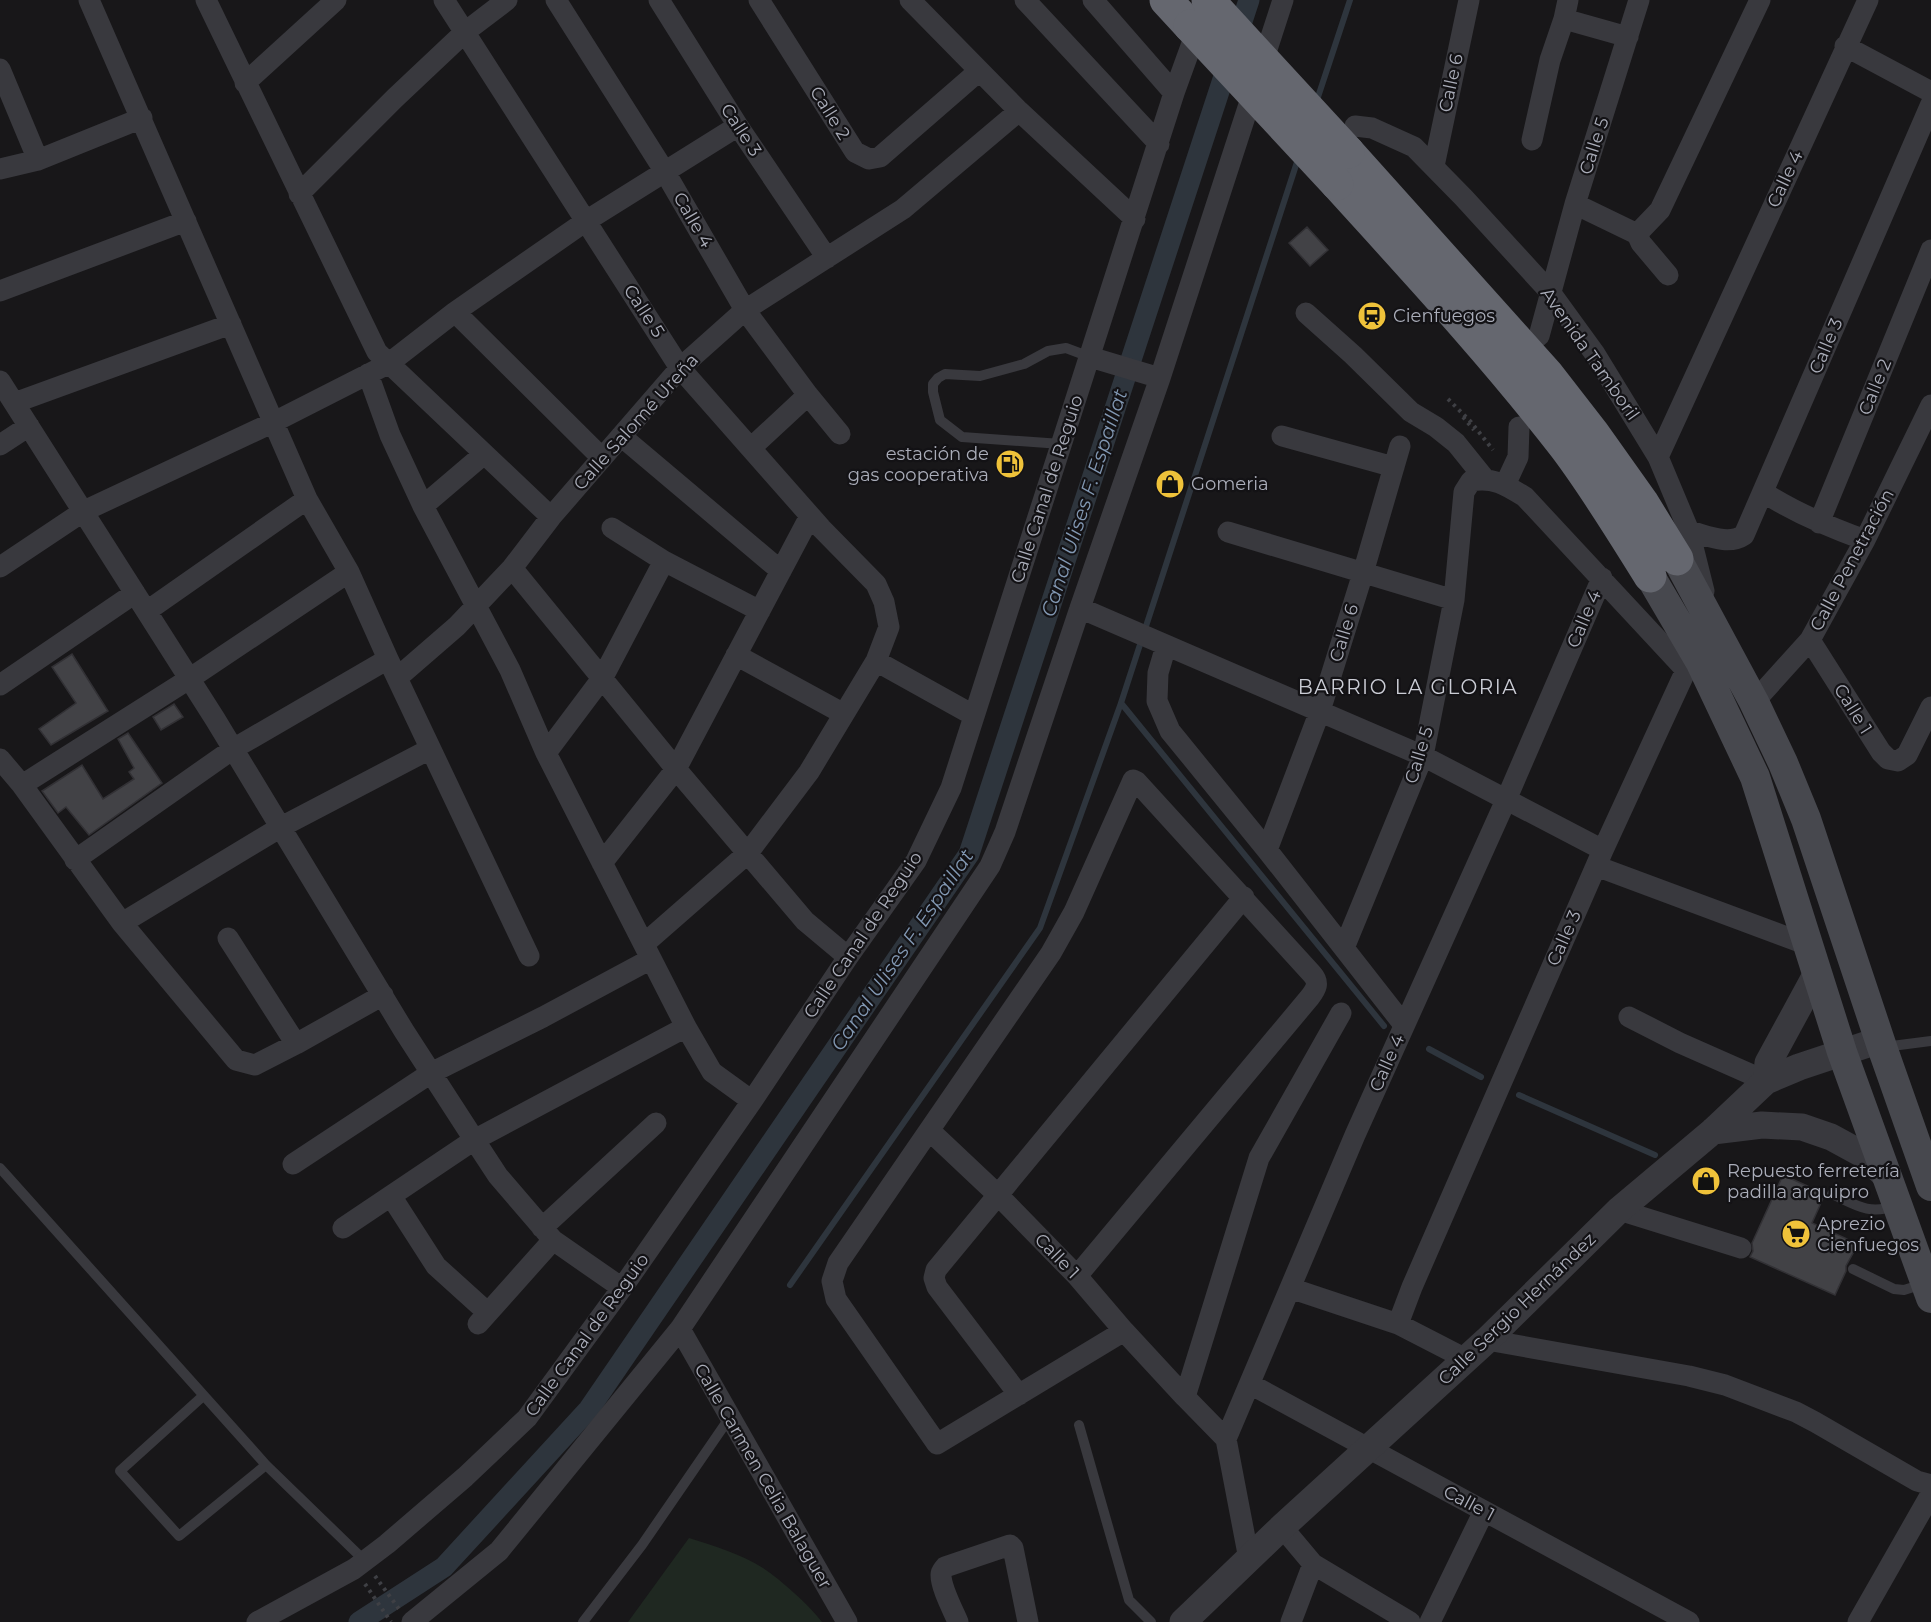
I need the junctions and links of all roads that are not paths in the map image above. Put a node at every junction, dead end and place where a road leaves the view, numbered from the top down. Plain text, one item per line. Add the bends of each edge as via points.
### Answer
1 (89, 0) edge
2 (206, 0) edge
3 (336, 0) edge
4 (444, 0) edge
5 (507, 0) edge
6 (556, 0) edge
7 (659, 0) edge
8 (909, 0) edge
9 (1025, 0) edge
10 (1093, 0) edge
11 (1166, 0) edge
12 (1283, 0) edge
13 (1469, 0) edge
14 (1639, 0) edge
15 (1760, 0) edge
16 (1862, 2) edge
17 (769, 3) edge
18 (1202, 9) edge
19 (1566, 9) edge
20 (465, 32) junction
21 (1628, 37) junction
22 (1845, 46) junction
23 (0, 69) edge
24 (979, 71) junction
25 (245, 83) junction
26 (1931, 92) edge
27 (1174, 93) junction
28 (1931, 104) edge
29 (1019, 111) junction
30 (142, 118) junction
31 (738, 126) junction
32 (1351, 139) junction
33 (1532, 140) dead end
34 (1159, 144) junction
35 (38, 160) junction
36 (1434, 166) junction
37 (0, 169) edge
38 (665, 172) junction
39 (299, 194) junction
40 (1575, 204) junction
41 (1135, 219) junction
42 (186, 221) junction
43 (586, 221) junction
44 (1637, 234) junction
45 (1931, 250) edge
46 (827, 258) junction
47 (1668, 275) dead end
48 (0, 291) edge
49 (1550, 292) junction
50 (745, 309) junction
51 (455, 312) junction
52 (1306, 313) dead end
53 (231, 324) junction
54 (1539, 336) dead end
55 (1095, 358) junction
56 (388, 364) junction
57 (680, 368) junction
58 (368, 374) junction
59 (1152, 376) junction
60 (0, 381) edge
61 (808, 395) junction
62 (14, 403) junction
63 (1931, 405) edge
64 (274, 422) junction
65 (29, 426) junction
66 (1519, 427) dead end
67 (840, 434) dead end
68 (621, 436) junction
69 (1282, 436) dead end
70 (1061, 444) junction
71 (0, 446) edge
72 (1400, 446) dead end
73 (751, 448) junction
74 (484, 454) junction
75 (1658, 457) junction
76 (602, 458) junction
77 (1394, 467) junction
78 (1495, 482) junction
79 (1763, 492) junction
80 (307, 499) junction
81 (423, 506) junction
82 (84, 512) junction
83 (810, 516) junction
84 (551, 518) junction
85 (1819, 523) junction
86 (612, 528) dead end
87 (1228, 532) dead end
88 (1865, 540) junction
89 (1683, 545) junction
90 (664, 561) junction
91 (0, 567) edge
92 (512, 567) junction
93 (781, 571) junction
94 (349, 572) junction
95 (1363, 573) junction
96 (1650, 576) joint
97 (1602, 578) junction
98 (135, 592) junction
99 (1454, 600) junction
100 (476, 605) junction
101 (1080, 608) junction
102 (147, 611) junction
103 (760, 611) junction
104 (1810, 640) junction
105 (1159, 642) junction
106 (736, 655) junction
107 (876, 661) junction
108 (1694, 667) junction
109 (392, 669) junction
110 (603, 677) junction
111 (189, 679) junction
112 (0, 685) edge
113 (1754, 702) junction
114 (1931, 707) edge
115 (1320, 711) junction
116 (844, 714) junction
117 (973, 716) junction
118 (232, 749) junction
119 (430, 749) junction
120 (546, 753) junction
121 (1423, 756) junction
122 (0, 759) edge
123 (676, 769) junction
124 (22, 785) junction
125 (1506, 800) junction
126 (281, 827) junction
127 (1267, 850) junction
128 (748, 853) junction
129 (1599, 858) junction
130 (75, 860) junction
131 (602, 863) junction
132 (1244, 897) junction
133 (122, 923) junction
134 (228, 938) dead end
135 (1808, 945) junction
136 (1344, 948) junction
137 (648, 951) junction
138 (529, 956) dead end
139 (848, 957) junction
140 (1817, 974) junction
141 (383, 995) junction
142 (1341, 1013) dead end
143 (1629, 1017) dead end
144 (1404, 1025) junction
145 (686, 1027) junction
146 (1931, 1041) edge
147 (1881, 1043) junction
148 (296, 1044) junction
149 (1842, 1052) junction
150 (431, 1073) junction
151 (1766, 1081) junction
152 (752, 1101) junction
153 (656, 1123) dead end
154 (930, 1131) junction
155 (1713, 1131) junction
156 (474, 1140) junction
157 (293, 1164) dead end
158 (0, 1168) edge
159 (1931, 1186) edge
160 (1893, 1192) junction
161 (1832, 1194) dead end
162 (391, 1196) junction
163 (999, 1196) junction
164 (1619, 1210) junction
165 (343, 1228) dead end
166 (548, 1234) junction
167 (1741, 1248) dead end
168 (1853, 1269) dead end
169 (1077, 1276) junction
170 (622, 1288) junction
171 (1290, 1288) junction
172 (1929, 1291) edge
173 (1398, 1324) junction
174 (680, 1329) junction
175 (1124, 1331) junction
176 (1487, 1340) junction
177 (1466, 1359) junction
178 (1250, 1384) junction
179 (1019, 1395) junction
180 (203, 1396) junction
181 (1185, 1397) junction
182 (730, 1417) junction
183 (1079, 1425) dead end
184 (1226, 1439) junction
185 (1368, 1448) junction
186 (266, 1465) junction
187 (1931, 1485) edge
188 (1931, 1494) edge
189 (1484, 1511) junction
190 (1282, 1527) junction
191 (1249, 1559) junction
192 (1313, 1564) junction
193 (366, 1570) junction
194 (257, 1622) edge
195 (411, 1622) edge
196 (583, 1622) edge
197 (847, 1622) edge
198 (958, 1622) edge
199 (1028, 1622) edge
200 (1151, 1622) edge
201 (1183, 1622) edge
202 (1291, 1622) edge
203 (1410, 1622) edge
204 (1430, 1622) edge
205 (1689, 1622) edge
206 (1858, 1622) edge

1 - 30 street
2 - 25 street
3 - 25 street
4 - 20 street, Calle 5
5 - 20 street
6 - 38 street, Calle 4
7 - 31 street, Calle 3
8 - 24 street
9 - 34 street
10 - 27 street
11 - 18 highway
12 - 59 street
13 - 36 street, Calle 6
14 - 21 street, Calle 5
15 - 44 street via 1660,210
16 - 22 street, Calle 4
17 - 24 street, Calle 2 via 855,152 869,159 880,157
18 - 27 street, Calle Canal de Reguio
18 - 32 highway, bridge
18 - 96 highway, bridge via 1337,184 1507,374 1566,449
19 - 21 street
19 - 33 street
20 - 39 street
20 - 43 street, Calle 5
21 - 40 street, Calle 5
22 - 26 street
22 - 75 street, Calle 4
23 - 35 street
24 - 29 street
25 - 39 street
27 - 34 street, Calle Canal de Reguio
28 - 79 street, Calle 3
29 - 41 street
29 - 46 street, Calle Salomé Ureña via 903,209
30 - 35 street
30 - 42 street
31 - 38 street
31 - 46 street, Calle 3
32 - 36 street, Avenida Tamboril via 1372,128 1414,147
32 - 89 highway via 1548,375 1630,485
34 - 41 street, Calle Canal de Reguio
35 - 37 street
36 - 49 street, Avenida Tamboril
38 - 43 street
38 - 50 street, Calle 4
39 - 56 street via 377,352
40 - 44 street
40 - 49 street, Calle 5
41 - 55 street, Calle Canal de Reguio
42 - 48 street
42 - 53 street
43 - 51 street
43 - 57 street, Calle 5
44 - 47 street
45 - 85 street, Calle 2
46 - 50 street, Calle Salomé Ureña
49 - 54 street, Calle 5
49 - 75 street, Avenida Tamboril via 1595,354
50 - 57 street, Calle Salomé Ureña
50 - 61 street, Calle 4
51 - 56 street
51 - 76 street
52 - 78 street via 1411,412 1456,443
53 - 62 street
53 - 64 street
55 - 59 street
55 - 70 street, Calle Canal de Reguio
55 - 70 lane via 1066,348 980,376 945,374 933,384 940,420 962,437
56 - 58 street
56 - 74 street
57 - 68 street, Calle Salomé Ureña
57 - 73 street, Calle 5
58 - 64 street
58 - 81 street via 390,435
59 - 101 street
60 - 62 street
61 - 67 street, Calle 4
61 - 73 street
62 - 65 street
63 - 88 street, Calle Penetración
64 - 80 street
64 - 82 street
65 - 71 street
65 - 82 street
66 - 78 street via 1518,457
68 - 76 street, Calle Salomé Ureña
68 - 93 street
69 - 77 street
70 - 117 street, Calle Canal de Reguio
72 - 77 street, Calle 6
73 - 83 street, Calle 5
74 - 81 street
74 - 84 street
75 - 89 street, Avenida Tamboril
76 - 84 street, Calle Salomé Ureña
77 - 95 street, Calle 6
78 - 97 street via 1525,497
78 - 99 street, Calle 5 via 1471,482 1464,492
79 - 85 street
79 - 89 street, Calle 3 via 1744,535 1738,539
80 - 94 street
80 - 102 street
81 - 100 street
82 - 91 street
82 - 98 street
83 - 93 street
83 - 107 street, Calle 5 via 876,584 889,627
84 - 92 street, Calle Salomé Ureña
85 - 88 street
86 - 90 street
87 - 95 street
88 - 104 street, Calle Penetración
89 - 113 main road via 1712,624
90 - 103 street
90 - 110 street
92 - 100 street, Calle Salomé Ureña
92 - 110 street
93 - 103 street
94 - 109 street
94 - 111 street
95 - 99 street
95 - 115 street, Calle 6
96 - 108 main road
97 - 108 street
97 - 125 street, Calle 4
98 - 102 street
98 - 112 street
99 - 121 street, Calle 5
100 - 109 street, Calle Salomé Ureña via 437,646
100 - 120 street
101 - 105 street
101 - 174 street via 990,866
102 - 111 street
103 - 106 street
104 - 113 street, Calle Penetración
104 - 114 street, Calle 1 via 1888,759 1898,761 1907,755
105 - 115 street
105 - 127 street via 1157,701 1170,731
106 - 116 street
106 - 123 street
107 - 116 street, Calle 5
107 - 117 street
108 - 129 street, Calle 3
108 - 135 main road via 1755,777
109 - 118 street, Calle Salomé Ureña
109 - 119 street
110 - 120 street
110 - 123 street
111 - 118 street
111 - 124 street
113 - 147 main road via 1806,819
115 - 121 street
115 - 127 street, Calle 6
116 - 128 street, Calle 5 via 809,772
117 - 139 street, Calle Canal de Reguio via 951,788 916,861
118 - 126 street
118 - 130 street, Calle Salomé Ureña
119 - 126 street
119 - 138 street
120 - 131 street
121 - 125 street
121 - 136 street, Calle 5
122 - 124 street
123 - 128 street
123 - 131 street
124 - 130 street
125 - 129 street
125 - 144 street, Calle 4
126 - 133 street
126 - 141 street
127 - 136 street
128 - 137 street, Calle 5
128 - 139 street via 805,921
129 - 135 street
129 - 173 street, Calle 3
130 - 133 street
131 - 137 street
132 - 154 street via 1132,780 1067,925
132 - 163 street
132 - 169 street via 1315,977 1316,987
133 - 148 street via 236,1059 255,1065
134 - 148 street
135 - 140 main road
136 - 144 street
137 - 145 street
137 - 150 street, Calle 5 via 543,1017
139 - 152 street, Calle Canal de Reguio
140 - 149 main road
140 - 151 street via 1768,1063
141 - 148 street
141 - 150 street
142 - 181 street via 1259,1158
143 - 151 street
144 - 171 street, Calle 4
145 - 152 street via 712,1072
145 - 156 street
146 - 147 lane
147 - 149 street, Calle Sergio Hernández
147 - 159 main road
149 - 151 street, Calle Sergio Hernández
149 - 160 main road
150 - 156 street
150 - 157 street, Calle 5
151 - 155 street, Calle Sergio Hernández
152 - 170 street, Calle Canal de Reguio
153 - 166 street
154 - 163 street, Calle 1
154 - 179 street via 838,1263 832,1290 937,1444
155 - 160 street via 1762,1125 1802,1127 1864,1155
155 - 164 street, Calle Sergio Hernández
156 - 162 street
156 - 166 street via 498,1176
158 - 180 lane
160 - 161 lane via 1882,1210 1868,1210
160 - 172 main road
162 - 165 street
162 - 166 street via 436,1266 483,1318
163 - 169 street, Calle 1
163 - 179 street via 937,1268 934,1278
164 - 167 street
164 - 176 street, Calle Sergio Hernández
166 - 170 street
168 - 172 lane via 1894,1289
169 - 175 street, Calle 1
170 - 193 street, Calle Canal de Reguio via 527,1418
171 - 173 street
171 - 178 street, Calle 4
173 - 177 street
174 - 182 street, Calle Carmen Celia Balaguer
174 - 195 street via 499,1551
175 - 179 street
175 - 181 street, Calle 1
176 - 177 street, Calle Sergio Hernández
176 - 187 street via 1725,1385 1796,1412 1917,1481
177 - 185 street, Calle Sergio Hernández
178 - 184 street, Calle 4
178 - 185 street, Calle 1
180 - 186 lane
180 - 186 lane via 120,1471 179,1536
181 - 184 street, Calle 1
182 - 196 lane via 642,1545
182 - 197 street, Calle Carmen Celia Balaguer
183 - 200 lane via 1129,1600
184 - 191 street
185 - 189 street, Calle 1
185 - 190 street, Calle Sergio Hernández
186 - 193 lane
188 - 206 street
189 - 204 street
189 - 205 street, Calle 1
190 - 191 street, Calle Sergio Hernández
190 - 192 street
191 - 201 street, Calle Sergio Hernández
192 - 202 street
192 - 203 street
193 - 194 street, Calle Canal de Reguio via 354,1569
198 - 199 street via 942,1571 1009,1545 1013,1548

